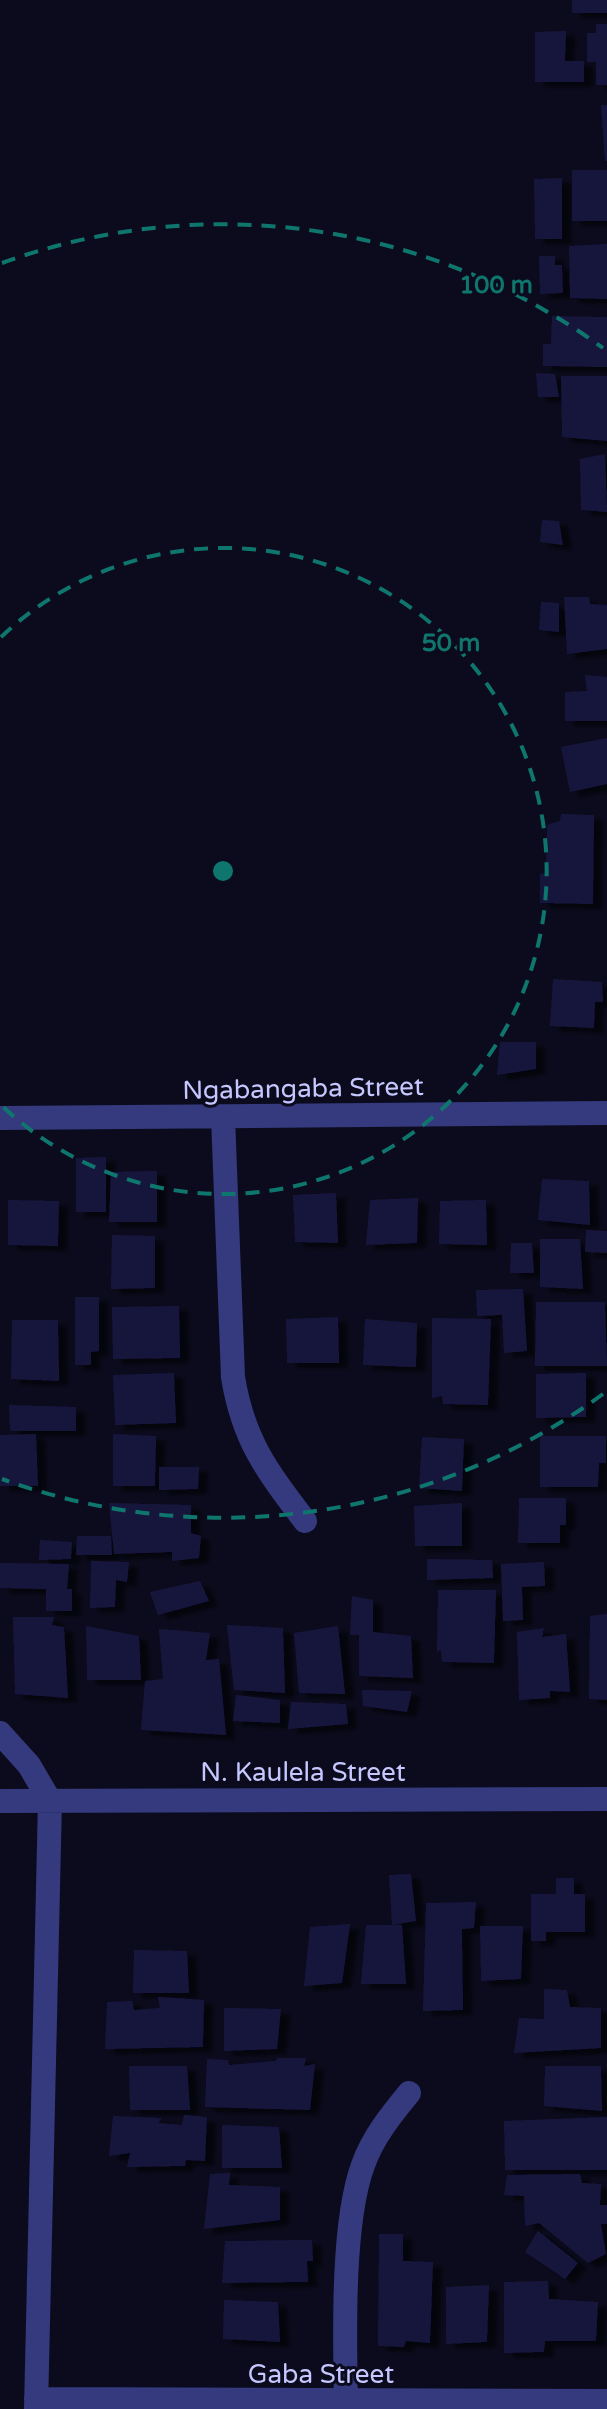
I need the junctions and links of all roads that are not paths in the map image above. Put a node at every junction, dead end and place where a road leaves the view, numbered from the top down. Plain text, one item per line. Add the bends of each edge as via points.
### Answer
1 (607, 1113) edge
2 (223, 1117) junction
3 (0, 1118) edge
4 (305, 1521) dead end
5 (0, 1733) edge
6 (607, 1799) edge
7 (0, 1801) edge
8 (50, 1801) junction
9 (409, 2093) dead end
10 (607, 2401) edge
11 (36, 2404) edge
12 (346, 2406) edge

1 - 2 street, Ngabangaba Street
2 - 3 street, Ngabangaba Street
2 - 4 street via 239,1416 273,1479
5 - 8 street via 29,1765
6 - 8 street, N. Kaulela Street
7 - 8 street, N. Kaulela Street
8 - 11 street
9 - 12 street via 381,2127 354,2195
10 - 12 street, Gaba Street
11 - 12 street, Gaba Street

